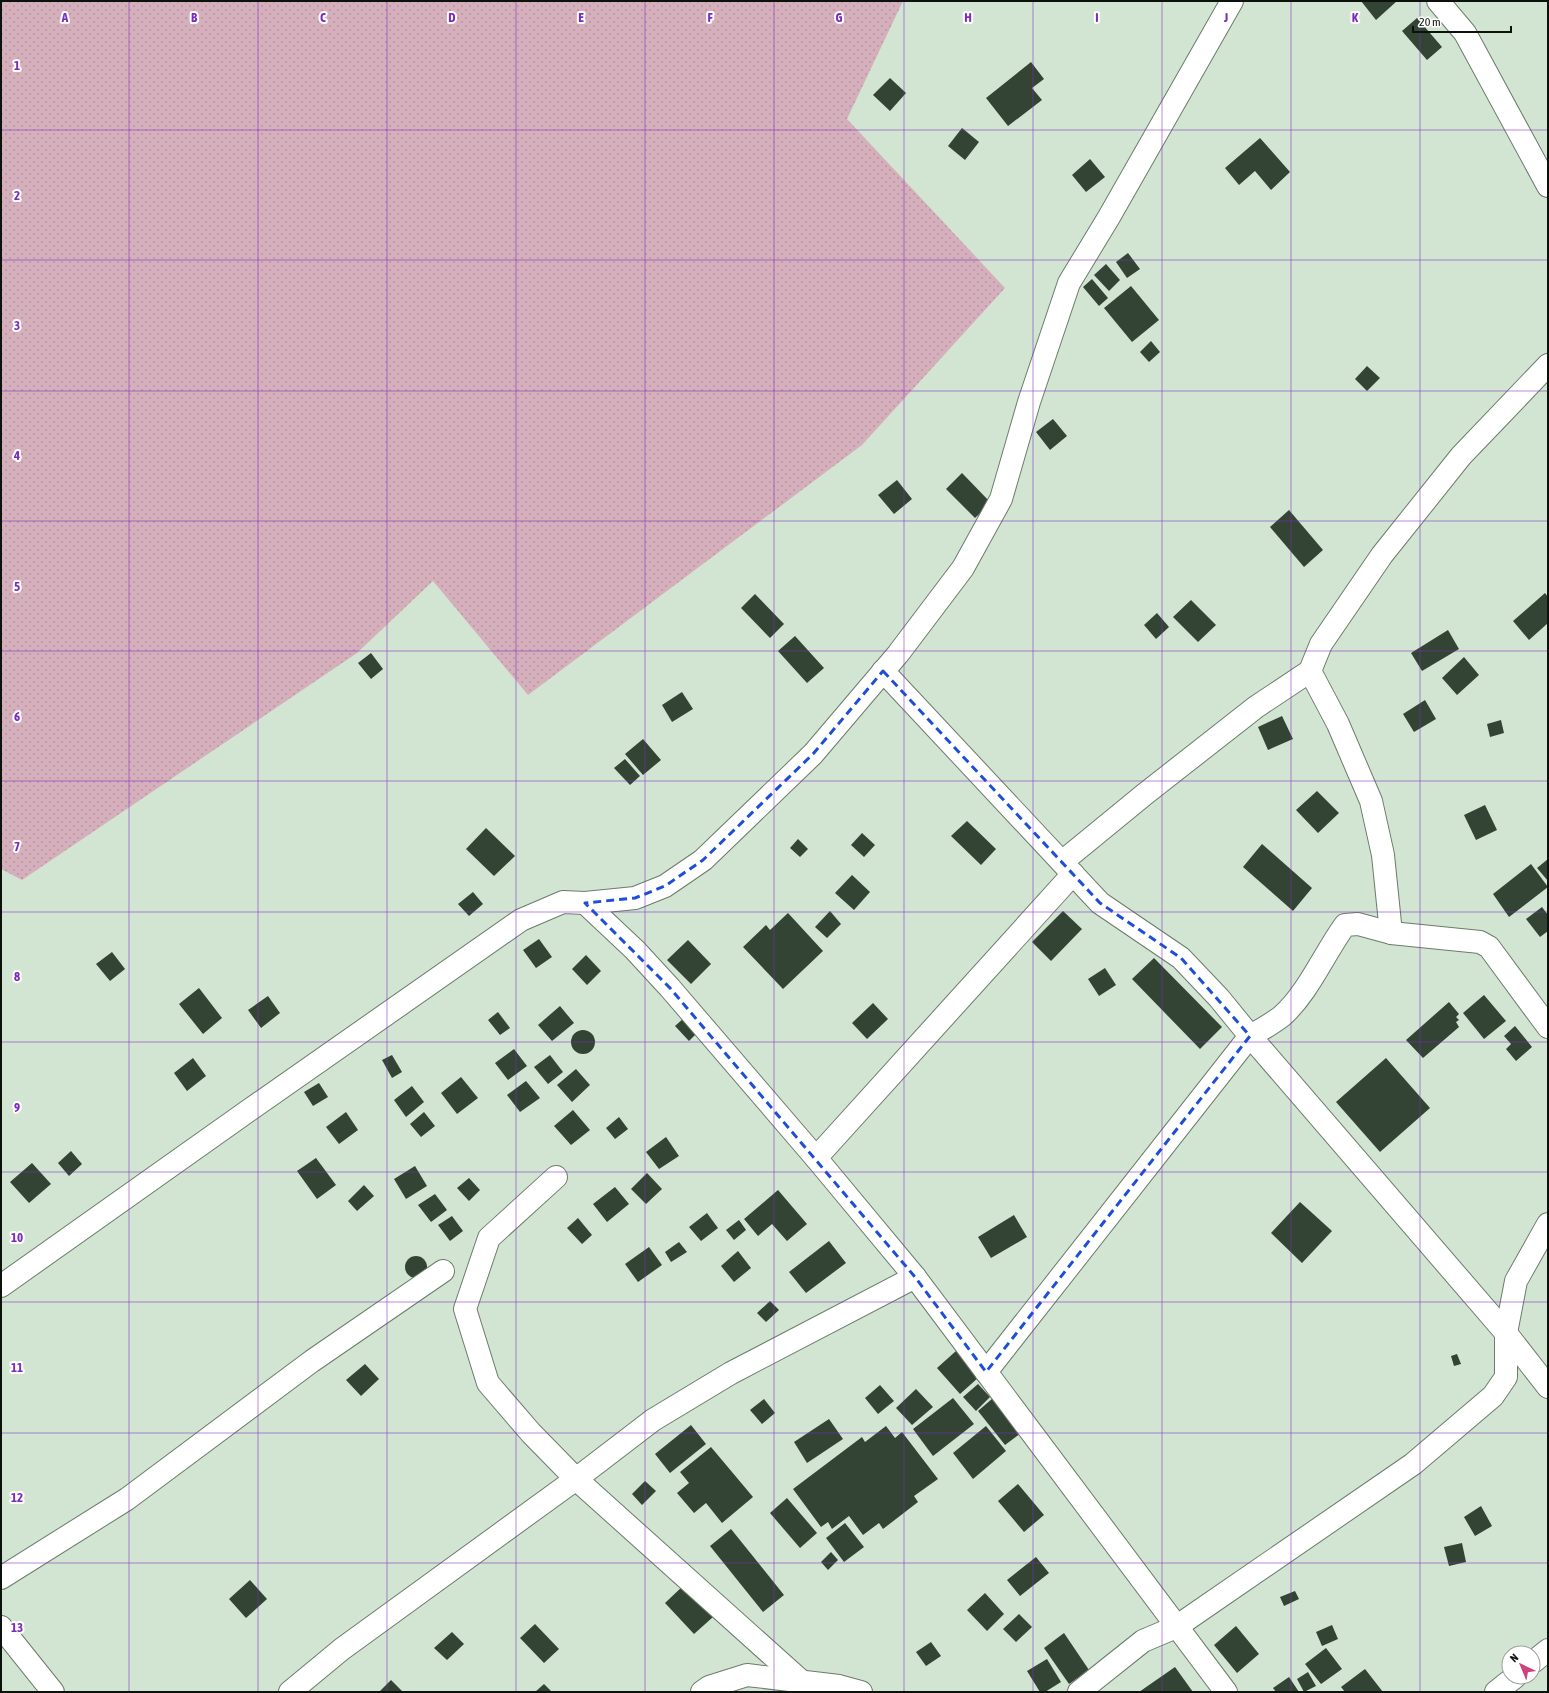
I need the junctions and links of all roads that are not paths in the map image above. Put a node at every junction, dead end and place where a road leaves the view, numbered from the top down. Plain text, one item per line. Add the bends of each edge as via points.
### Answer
1 (1232, 1) edge
2 (1438, 1) edge
3 (1548, 186) edge
4 (1548, 365) edge
5 (883, 671) junction
6 (1310, 671) junction
7 (1067, 868) junction
8 (585, 903) junction
9 (1391, 933) junction
10 (1548, 1026) edge
11 (1250, 1036) junction
12 (816, 1158) junction
13 (556, 1177) dead end
14 (1548, 1224) edge
15 (443, 1271) dead end
16 (915, 1277) junction
17 (1, 1286) edge
18 (1506, 1332) junction
19 (986, 1372) junction
20 (1548, 1387) edge
21 (576, 1479) junction
22 (1, 1578) edge
23 (1, 1627) edge
24 (1176, 1627) junction
25 (801, 1681) junction
26 (1505, 1685) edge
27 (53, 1692) edge
28 (290, 1692) edge
29 (702, 1692) edge
30 (861, 1692) edge
31 (1079, 1692) edge
32 (1226, 1692) edge
33 (1496, 1692) edge

1 - 5 street via 1069,283 1029,402 1002,499 963,568
2 - 3 street via 1465,33
4 - 6 street via 1461,456 1382,555 1321,644
5 - 7 street
5 - 8 street via 813,754 703,860 665,886 635,898
6 - 7 street via 1256,707 1145,794
6 - 9 street via 1338,724 1371,801 1383,856
7 - 11 street via 1100,903 1181,958
7 - 12 street
8 - 12 street via 635,950 670,988
8 - 17 street via 563,902 521,920
9 - 10 street via 1480,942 1489,946
9 - 11 street via 1358,924 1345,925 1300,996 1282,1016
11 - 18 street
11 - 19 street
12 - 16 street
13 - 21 street via 489,1238 465,1309 488,1383 530,1434
14 - 18 street via 1516,1280
15 - 22 street via 312,1361 128,1499
16 - 19 street
16 - 21 street via 725,1377 653,1420
18 - 20 street
18 - 24 street via 1506,1377 1493,1396 1413,1464
19 - 24 street
21 - 25 street
21 - 28 street via 342,1649
23 - 27 street
24 - 31 street via 1143,1642
24 - 32 street
25 - 29 street via 747,1675
25 - 30 street
26 - 33 street

